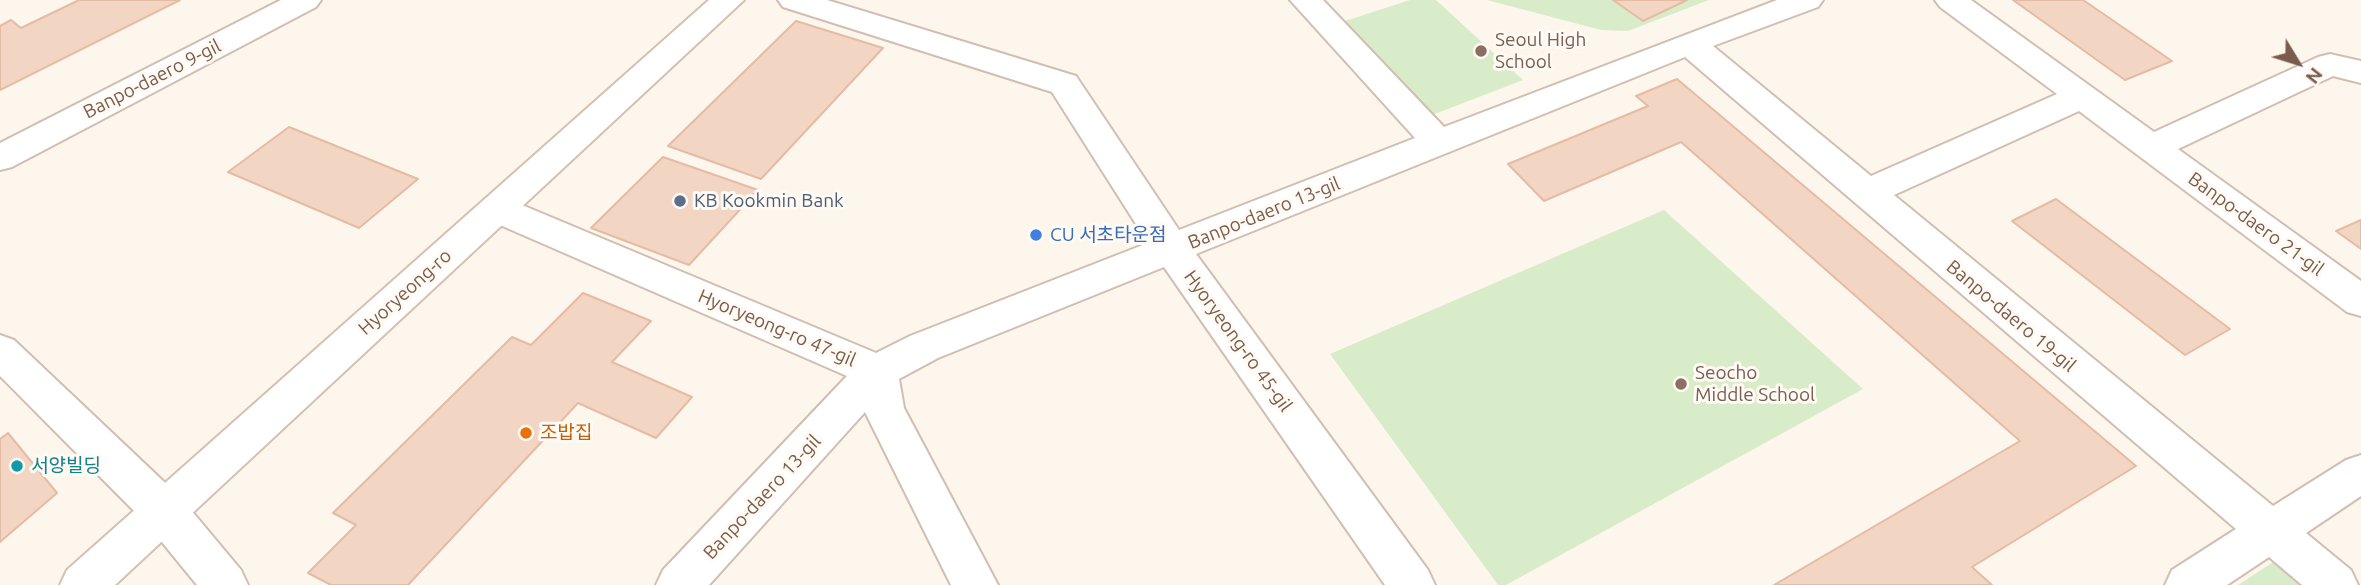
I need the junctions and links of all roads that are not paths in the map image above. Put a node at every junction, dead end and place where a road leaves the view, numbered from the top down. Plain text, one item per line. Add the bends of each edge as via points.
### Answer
1 (305, 0) edge
2 (728, 0) edge
3 (794, 0) edge
4 (1306, 0) edge
5 (1807, 0) edge
6 (1951, 0) edge
7 (1689, 43) junction
8 (2361, 72) edge
9 (2082, 96) junction
10 (1439, 143) junction
11 (2152, 147) junction
12 (0, 158) edge
13 (1864, 193) junction
14 (497, 209) junction
15 (1172, 249) junction
16 (2361, 302) edge
17 (0, 351) edge
18 (877, 371) junction
19 (2361, 473) edge
20 (164, 511) junction
21 (2269, 531) junction
22 (83, 585) edge
23 (225, 585) edge
24 (679, 585) edge
25 (975, 585) edge
26 (1412, 585) edge
27 (2188, 585) edge
28 (2335, 585) edge

1 - 12 street, Banpo-daero 9-gil
2 - 14 street, Hyoryeong-ro
3 - 15 street, Hyoryeong-ro 45-gil via 1064,84
4 - 10 street
5 - 7 street, Banpo-daero 13-gil
6 - 9 street, Banpo-daero 21-gil
7 - 10 street, Banpo-daero 13-gil
7 - 13 street, Banpo-daero 19-gil
8 - 11 street via 2330,65
9 - 11 street, Banpo-daero 21-gil
9 - 13 street
10 - 15 street, Banpo-daero 13-gil
11 - 16 street, Banpo-daero 21-gil
13 - 21 street, Banpo-daero 19-gil
14 - 18 street, Hyoryeong-ro 47-gil
14 - 20 street, Hyoryeong-ro
15 - 18 street, Banpo-daero 13-gil via 924,347
15 - 26 street, Hyoryeong-ro 45-gil
17 - 20 street
18 - 24 street, Banpo-daero 13-gil
18 - 25 street, Hyoryeong-ro 47-gil via 884,409
19 - 21 street
20 - 22 street, Hyoryeong-ro
20 - 23 street
21 - 27 street
21 - 28 street, Banpo-daero 19-gil

